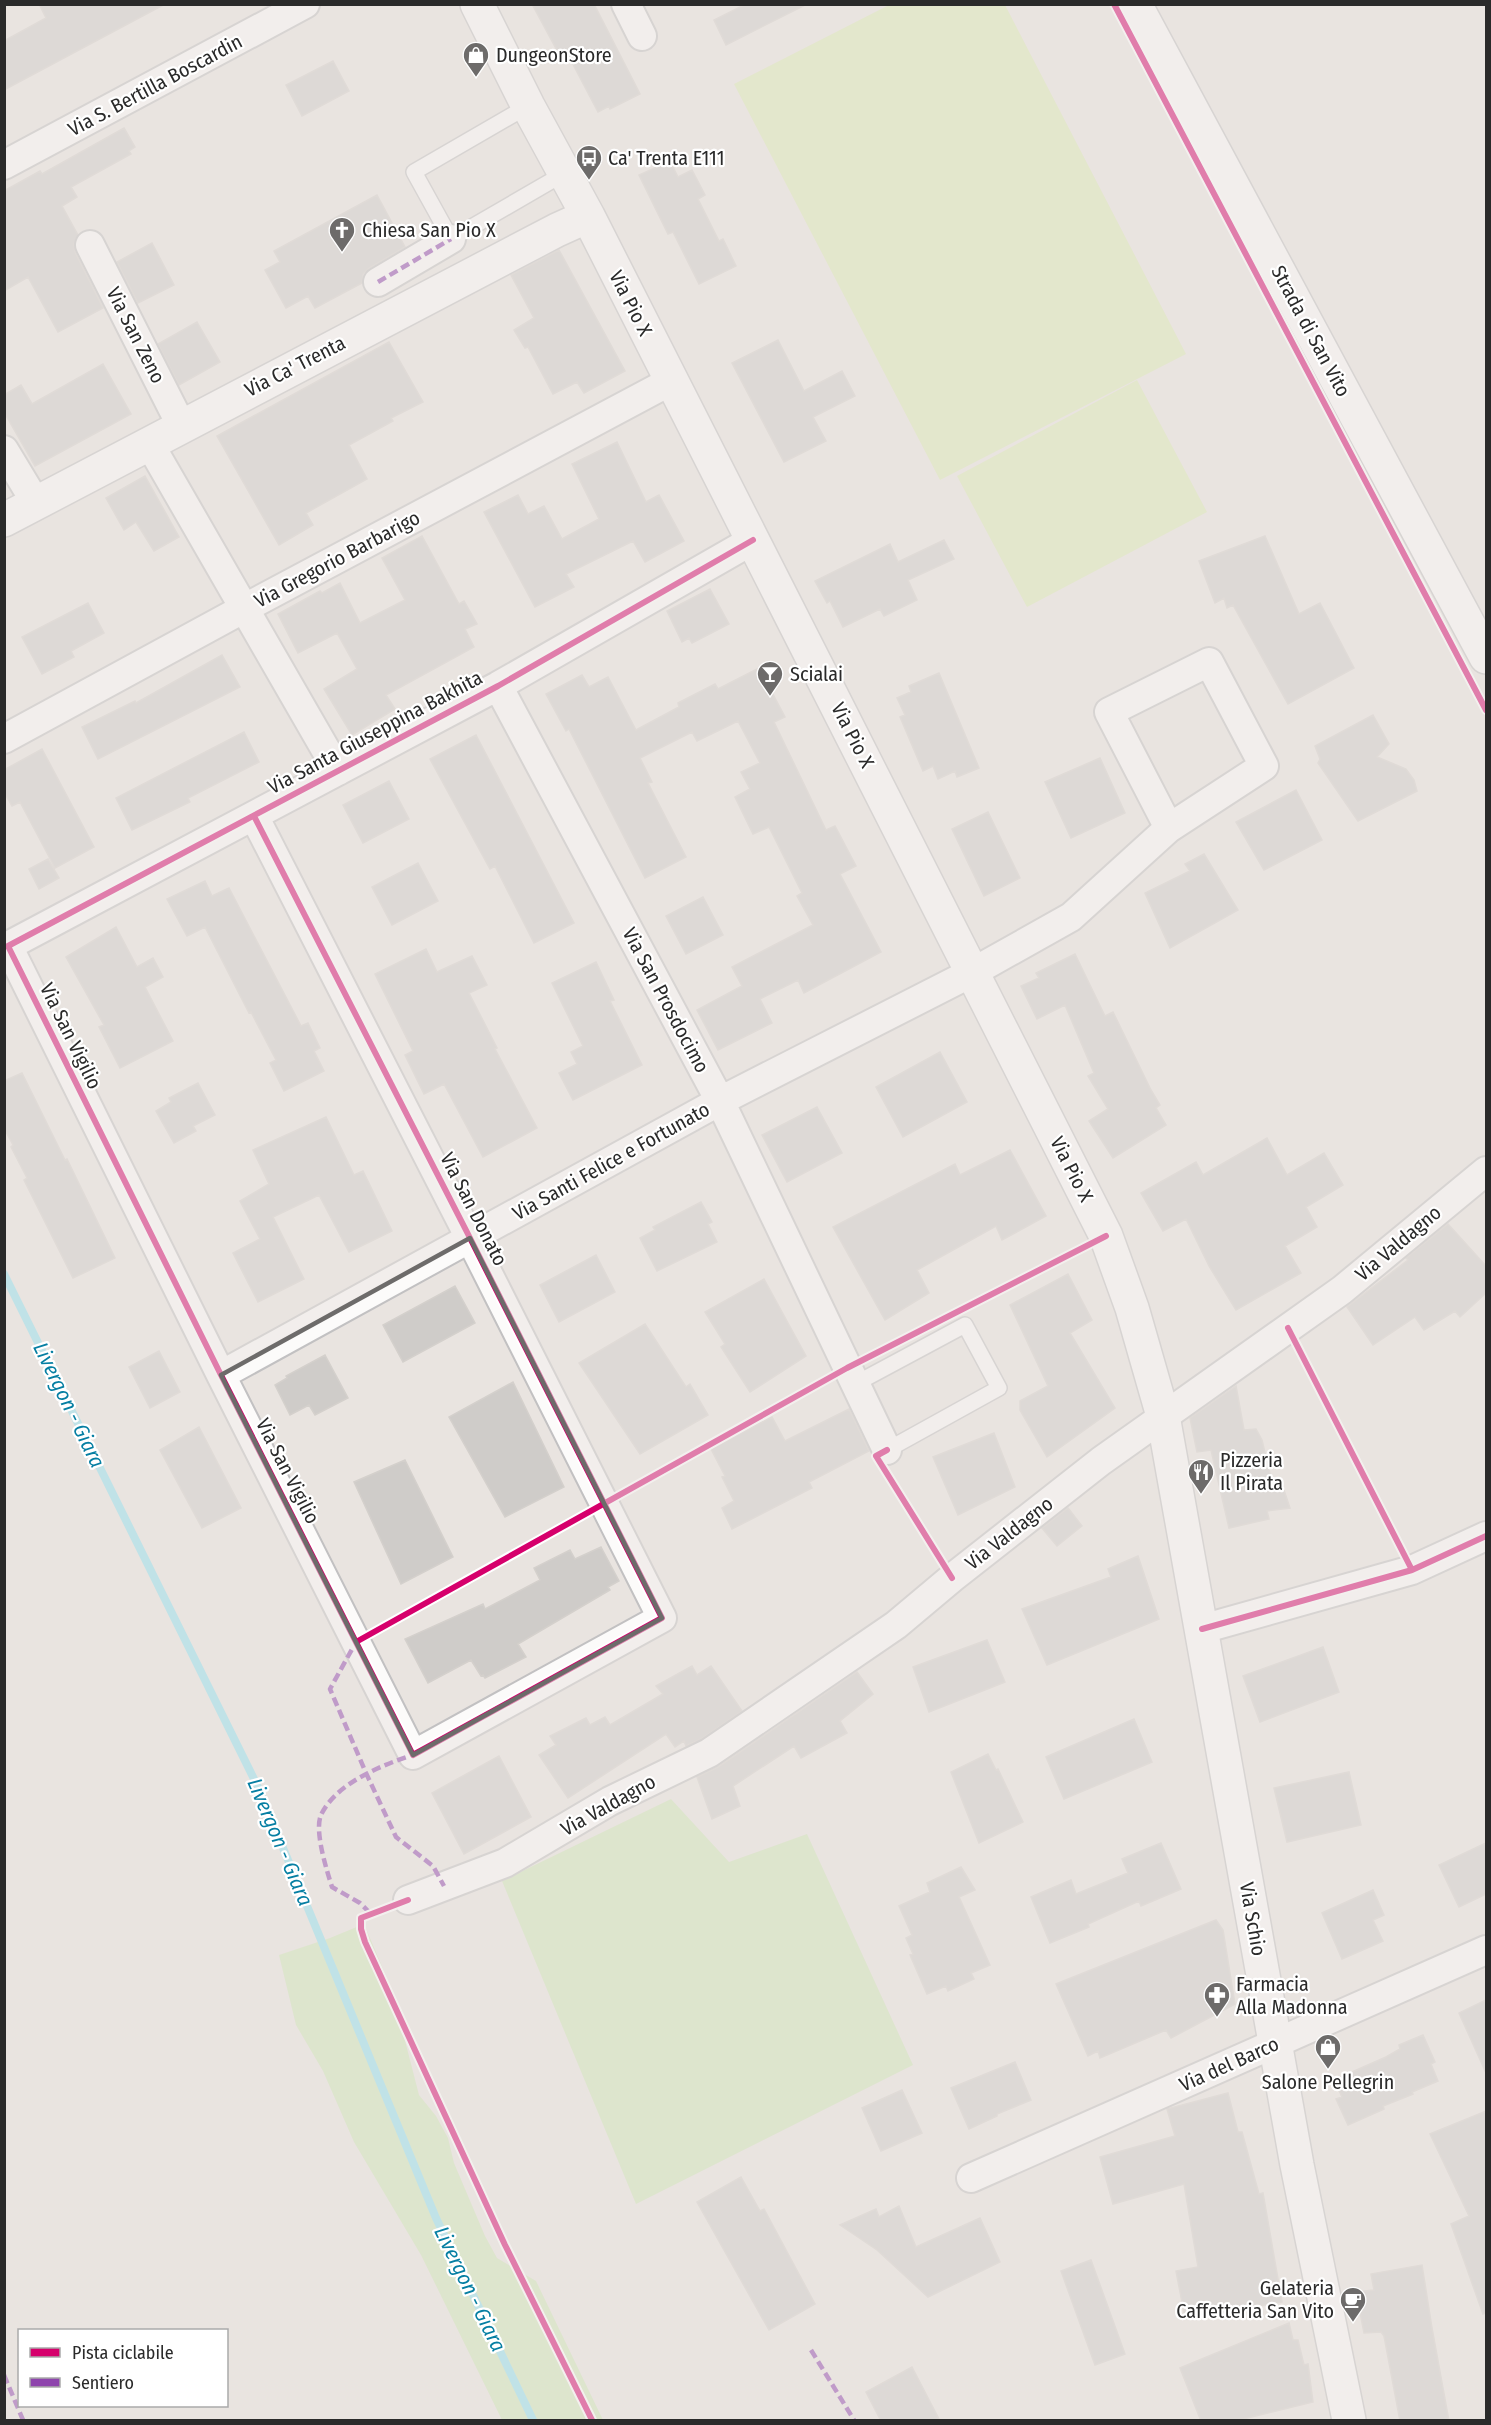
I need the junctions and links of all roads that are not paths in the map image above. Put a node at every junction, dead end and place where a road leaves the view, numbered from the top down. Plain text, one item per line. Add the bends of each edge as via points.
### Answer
1 (305, 4) edge
2 (477, 4) edge
3 (626, 4) edge
4 (1135, 4) edge
5 (642, 36) dead end
6 (528, 106) junction
7 (4, 165) edge
8 (565, 173) junction
9 (588, 216) junction
10 (451, 239) junction
11 (90, 245) dead end
12 (378, 282) dead end
13 (671, 381) junction
14 (181, 425) junction
15 (149, 443) junction
16 (4, 450) edge
17 (36, 502) junction
18 (4, 520) edge
19 (753, 540) junction
20 (243, 609) junction
21 (1486, 657) edge
22 (498, 686) junction
23 (4, 739) edge
24 (338, 771) junction
25 (254, 816) junction
26 (1168, 828) junction
27 (8, 946) joint
28 (974, 972) junction
29 (720, 1101) junction
30 (1486, 1171) edge
31 (470, 1238) junction
32 (220, 1375) junction
33 (855, 1384) junction
34 (1163, 1416) junction
35 (886, 1449) joint
36 (1486, 1536) edge
37 (662, 1618) joint
38 (1202, 1629) junction
39 (408, 1900) dead end
40 (1486, 1950) edge
41 (1276, 2044) junction
42 (971, 2178) dead end
43 (1349, 2421) edge

1 - 7 street, Via S. Bertilla Boscardin
2 - 6 street, Via Pio X
3 - 5 street
4 - 21 street, Strada di San Vito
6 - 8 street, Via Pio X
6 - 10 lane via 414,172
8 - 9 street, Via Pio X
8 - 10 lane
9 - 13 street, Via Pio X
9 - 14 street, Via Ca' Trenta
10 - 12 street
11 - 14 street, Via San Zeno
13 - 19 street, Via Pio X
13 - 20 street, Via Gregorio Barbarigo
14 - 15 street, Via Ca' Trenta
15 - 17 street, Via Ca' Trenta
15 - 20 street
16 - 17 street
17 - 18 street, Via Ca' Trenta
19 - 22 street, Via Santa Giuseppina Bakhita
19 - 28 street, Via Pio X
20 - 23 street, Via Gregorio Barbarigo
20 - 24 street
22 - 24 street, Via Santa Giuseppina Bakhita
22 - 29 street, Via San Prosdocimo
24 - 25 street, Via Santa Giuseppina Bakhita
25 - 27 street, Via Santa Giuseppina Bakhita
25 - 31 street, Via San Donato
26 - 26 street, Via Santi Felice e Fortunato via 1263,766 1209,662 1109,712
26 - 28 street, Via Santi Felice e Fortunato via 1071,917
27 - 32 street, Via San Vigilio
28 - 29 street, Via Santi Felice e Fortunato
28 - 34 street, Via Pio X via 1106,1236 1132,1308
29 - 31 street, Via Santi Felice e Fortunato
29 - 33 street, Via San Prosdocimo
30 - 34 street, Via Valdagno via 1342,1290
31 - 32 street, Via Santi Felice e Fortunato
31 - 37 street, Via San Donato
32 - 37 street, Via San Vigilio via 413,1755
33 - 35 street, Via San Prosdocimo
33 - 35 lane, Via San Prosdocimo via 965,1324 999,1388
34 - 38 street, Via Schio
34 - 39 street, Via Valdagno via 896,1625 709,1753 610,1800 505,1863
36 - 38 street via 1412,1570
38 - 41 street, Via Schio
40 - 41 street, Via del Barco
41 - 42 street, Via del Barco
41 - 43 street, Via Schio

